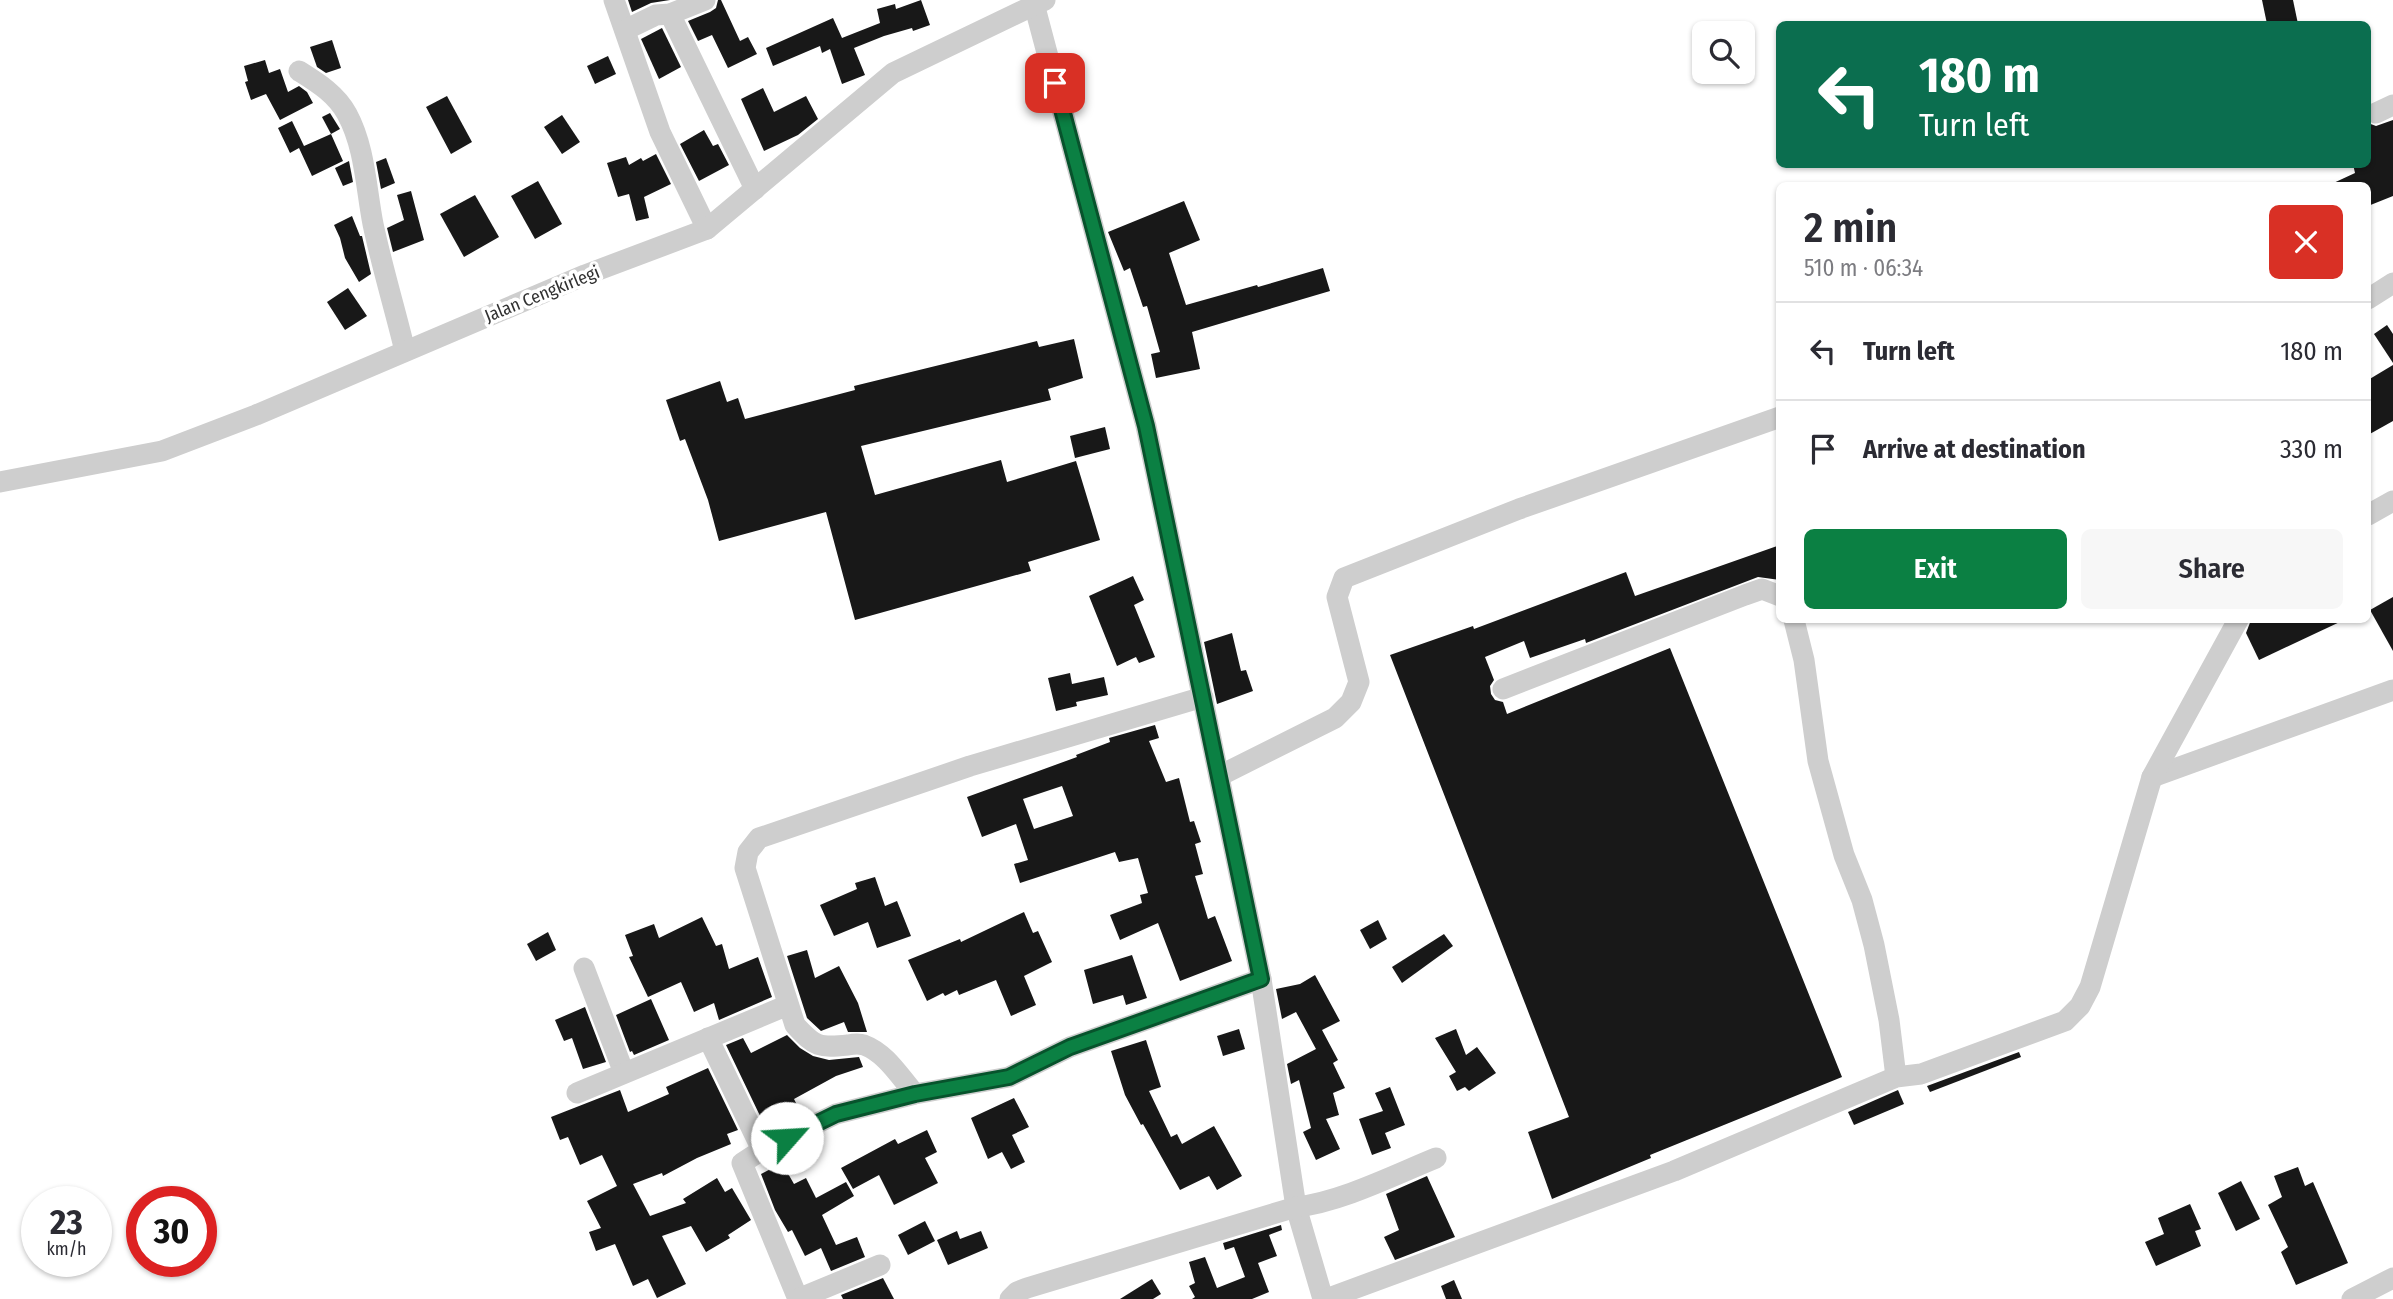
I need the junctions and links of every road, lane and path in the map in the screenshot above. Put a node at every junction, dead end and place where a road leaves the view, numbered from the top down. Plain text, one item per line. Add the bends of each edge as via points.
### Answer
1 (614, 0) edge
2 (705, 0) edge
3 (1037, 1) edge
4 (670, 14) junction
5 (625, 30) junction
6 (299, 71) dead end
7 (755, 188) junction
8 (707, 229) junction
9 (2393, 283) edge
10 (2371, 297) edge
11 (405, 351) junction
12 (1776, 418) edge
13 (0, 482) edge
14 (2393, 501) edge
15 (2371, 513) edge
16 (1776, 594) edge
17 (1795, 623) edge
18 (2236, 623) edge
19 (1503, 689) dead end
20 (2393, 690) edge
21 (1203, 697) junction
22 (1219, 776) junction
23 (2152, 777) junction
24 (584, 968) dead end
25 (1261, 979) junction
26 (788, 1005) junction
27 (708, 1038) junction
28 (624, 1073) junction
29 (1896, 1077) junction
30 (577, 1093) dead end
31 (915, 1094) junction
32 (762, 1150) junction
33 (1436, 1158) dead end
34 (1296, 1207) junction
35 (880, 1265) dead end
36 (2393, 1278) edge
37 (798, 1299) edge
38 (1010, 1299) edge
39 (1325, 1299) edge
40 (2352, 1299) edge

1 - 5 street
2 - 4 street
3 - 7 street, Jalan Cengkirlegi via 893,73
3 - 21 street via 1146,426
4 - 5 street via 656,15
4 - 7 street
5 - 8 street via 660,132
6 - 11 street via 326,89 348,114
7 - 8 street, Jalan Cengkirlegi
8 - 11 street, Jalan Cengkirlegi
9 - 10 street
11 - 13 street, Jalan Cengkirlegi via 162,451
12 - 22 street via 1519,509 1344,578 1337,597 1359,682 1351,702 1335,718
14 - 15 street
16 - 19 street via 1762,589
17 - 29 street via 1818,761 1874,945
18 - 23 street
20 - 23 street
21 - 22 street
21 - 26 street via 970,766 760,838 748,852 745,868
22 - 25 street
23 - 29 street via 2090,987 2080,1006 2065,1021 1921,1074
24 - 28 street
25 - 31 street via 1070,1047 1009,1077
25 - 34 street
26 - 27 street
26 - 31 street via 795,1026 810,1042 823,1047 861,1044 870,1048
27 - 28 street
27 - 32 street
28 - 30 street
29 - 39 street via 1651,1180
31 - 32 street via 836,1114
32 - 37 street via 742,1163
33 - 34 street via 1362,1188
34 - 38 street via 1027,1288
34 - 39 street
35 - 37 street
36 - 40 street

